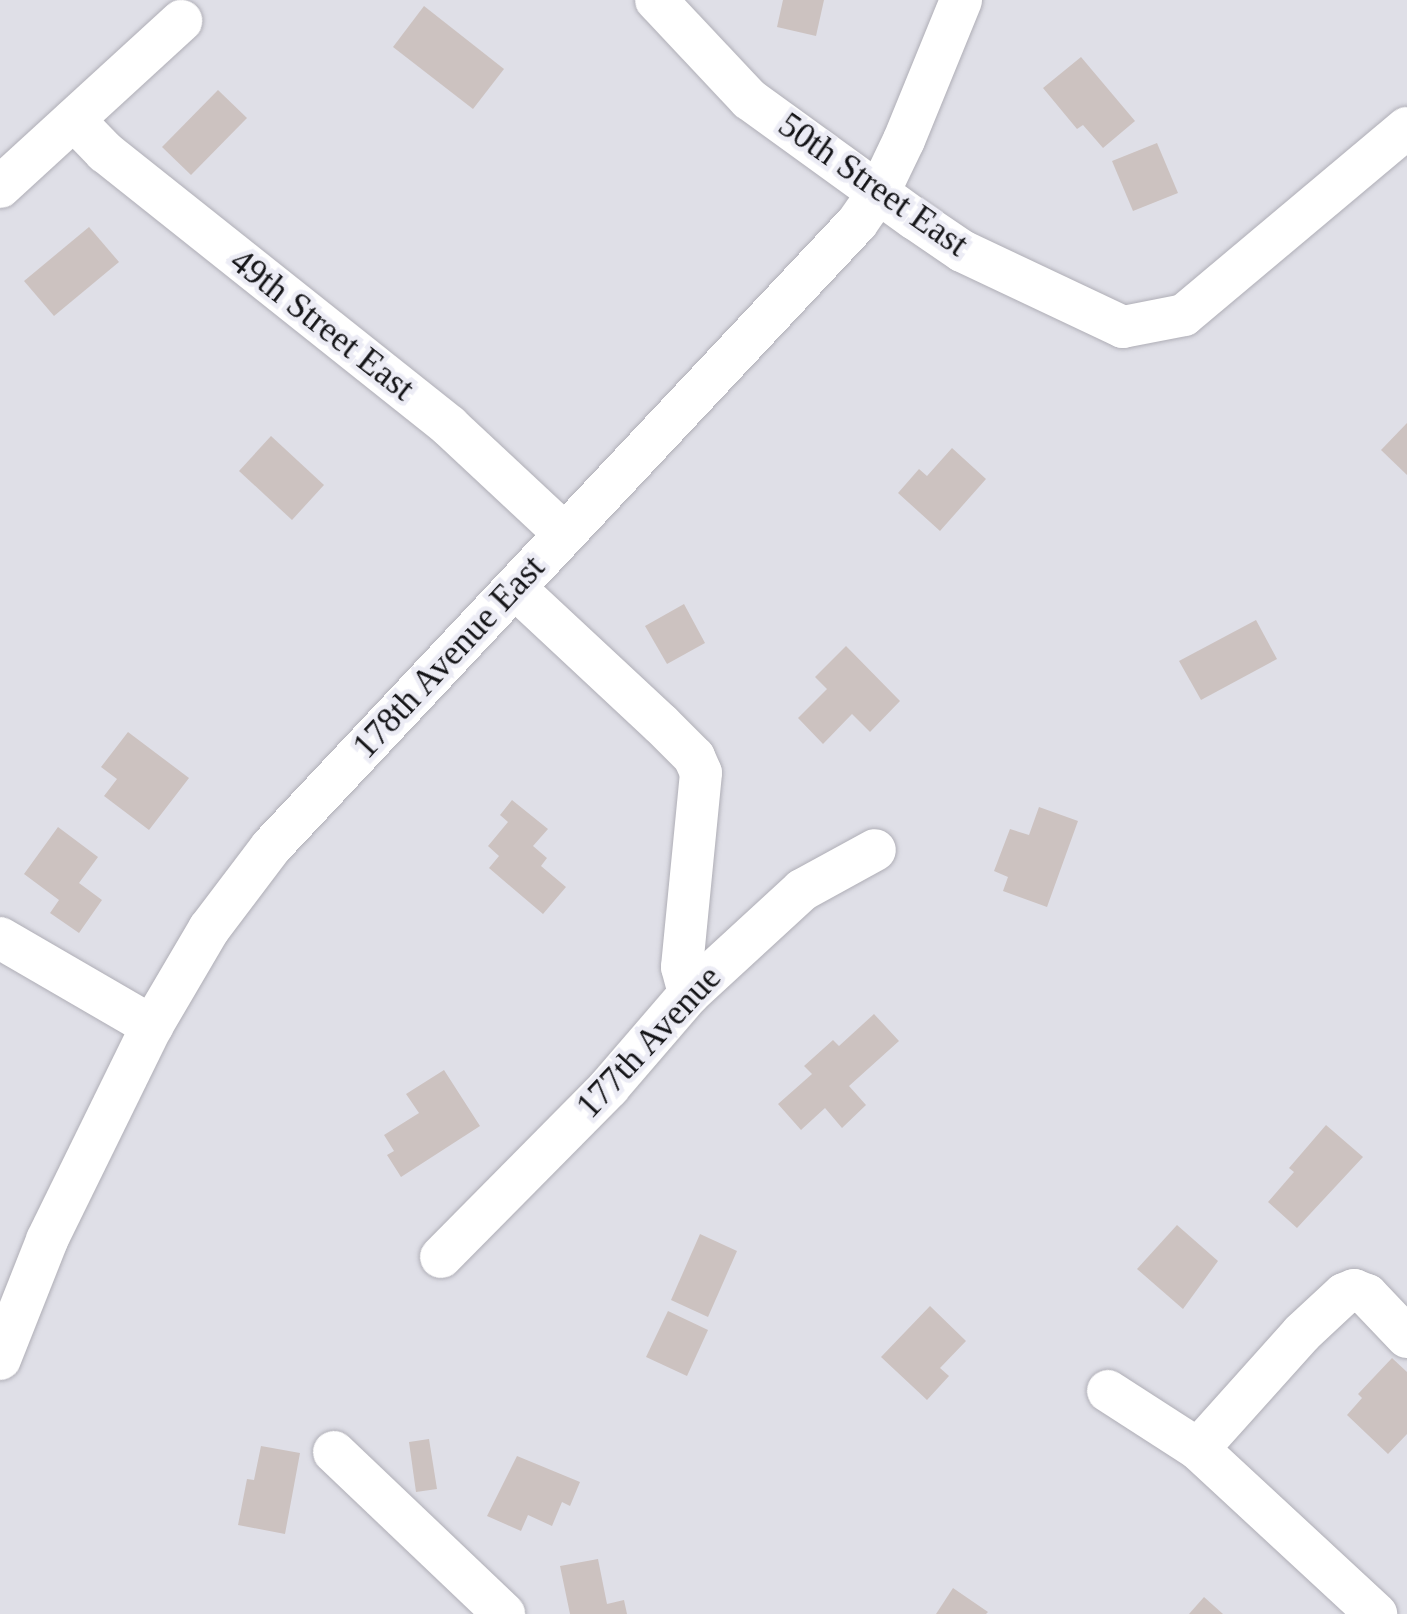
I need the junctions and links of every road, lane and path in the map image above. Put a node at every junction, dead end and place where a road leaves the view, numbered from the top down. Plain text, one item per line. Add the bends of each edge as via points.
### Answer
1 (656, 0) edge
2 (960, 0) edge
3 (181, 21) dead end
4 (74, 120) junction
5 (1407, 128) edge
6 (0, 187) edge
7 (880, 190) junction
8 (564, 534) junction
9 (515, 588) junction
10 (874, 850) dead end
11 (0, 938) edge
12 (689, 994) junction
13 (152, 1026) junction
14 (441, 1257) dead end
15 (1407, 1337) edge
16 (0, 1359) edge
17 (1108, 1391) dead end
18 (1198, 1449) junction
19 (334, 1452) dead end
20 (504, 1614) edge
21 (1376, 1614) edge

1 - 7 street, 50th Street East via 749,99
2 - 7 street, 178th Avenue East
3 - 4 street
4 - 6 street
4 - 8 street, 49th Street East via 105,152 449,426
5 - 7 street, 50th Street East via 1184,315 1123,327 962,251
7 - 8 street, 178th Avenue East via 825,259
8 - 9 street, 178th Avenue East
9 - 12 street via 661,724 701,773 682,966
9 - 13 street, 178th Avenue East via 272,847 210,929
10 - 12 street, 177th Avenue via 802,890
11 - 13 street
12 - 14 street, 177th Avenue via 609,1087
13 - 16 street, 178th Avenue East via 47,1240
15 - 18 street via 1354,1290 1302,1333
17 - 18 street
18 - 21 street
19 - 20 street

